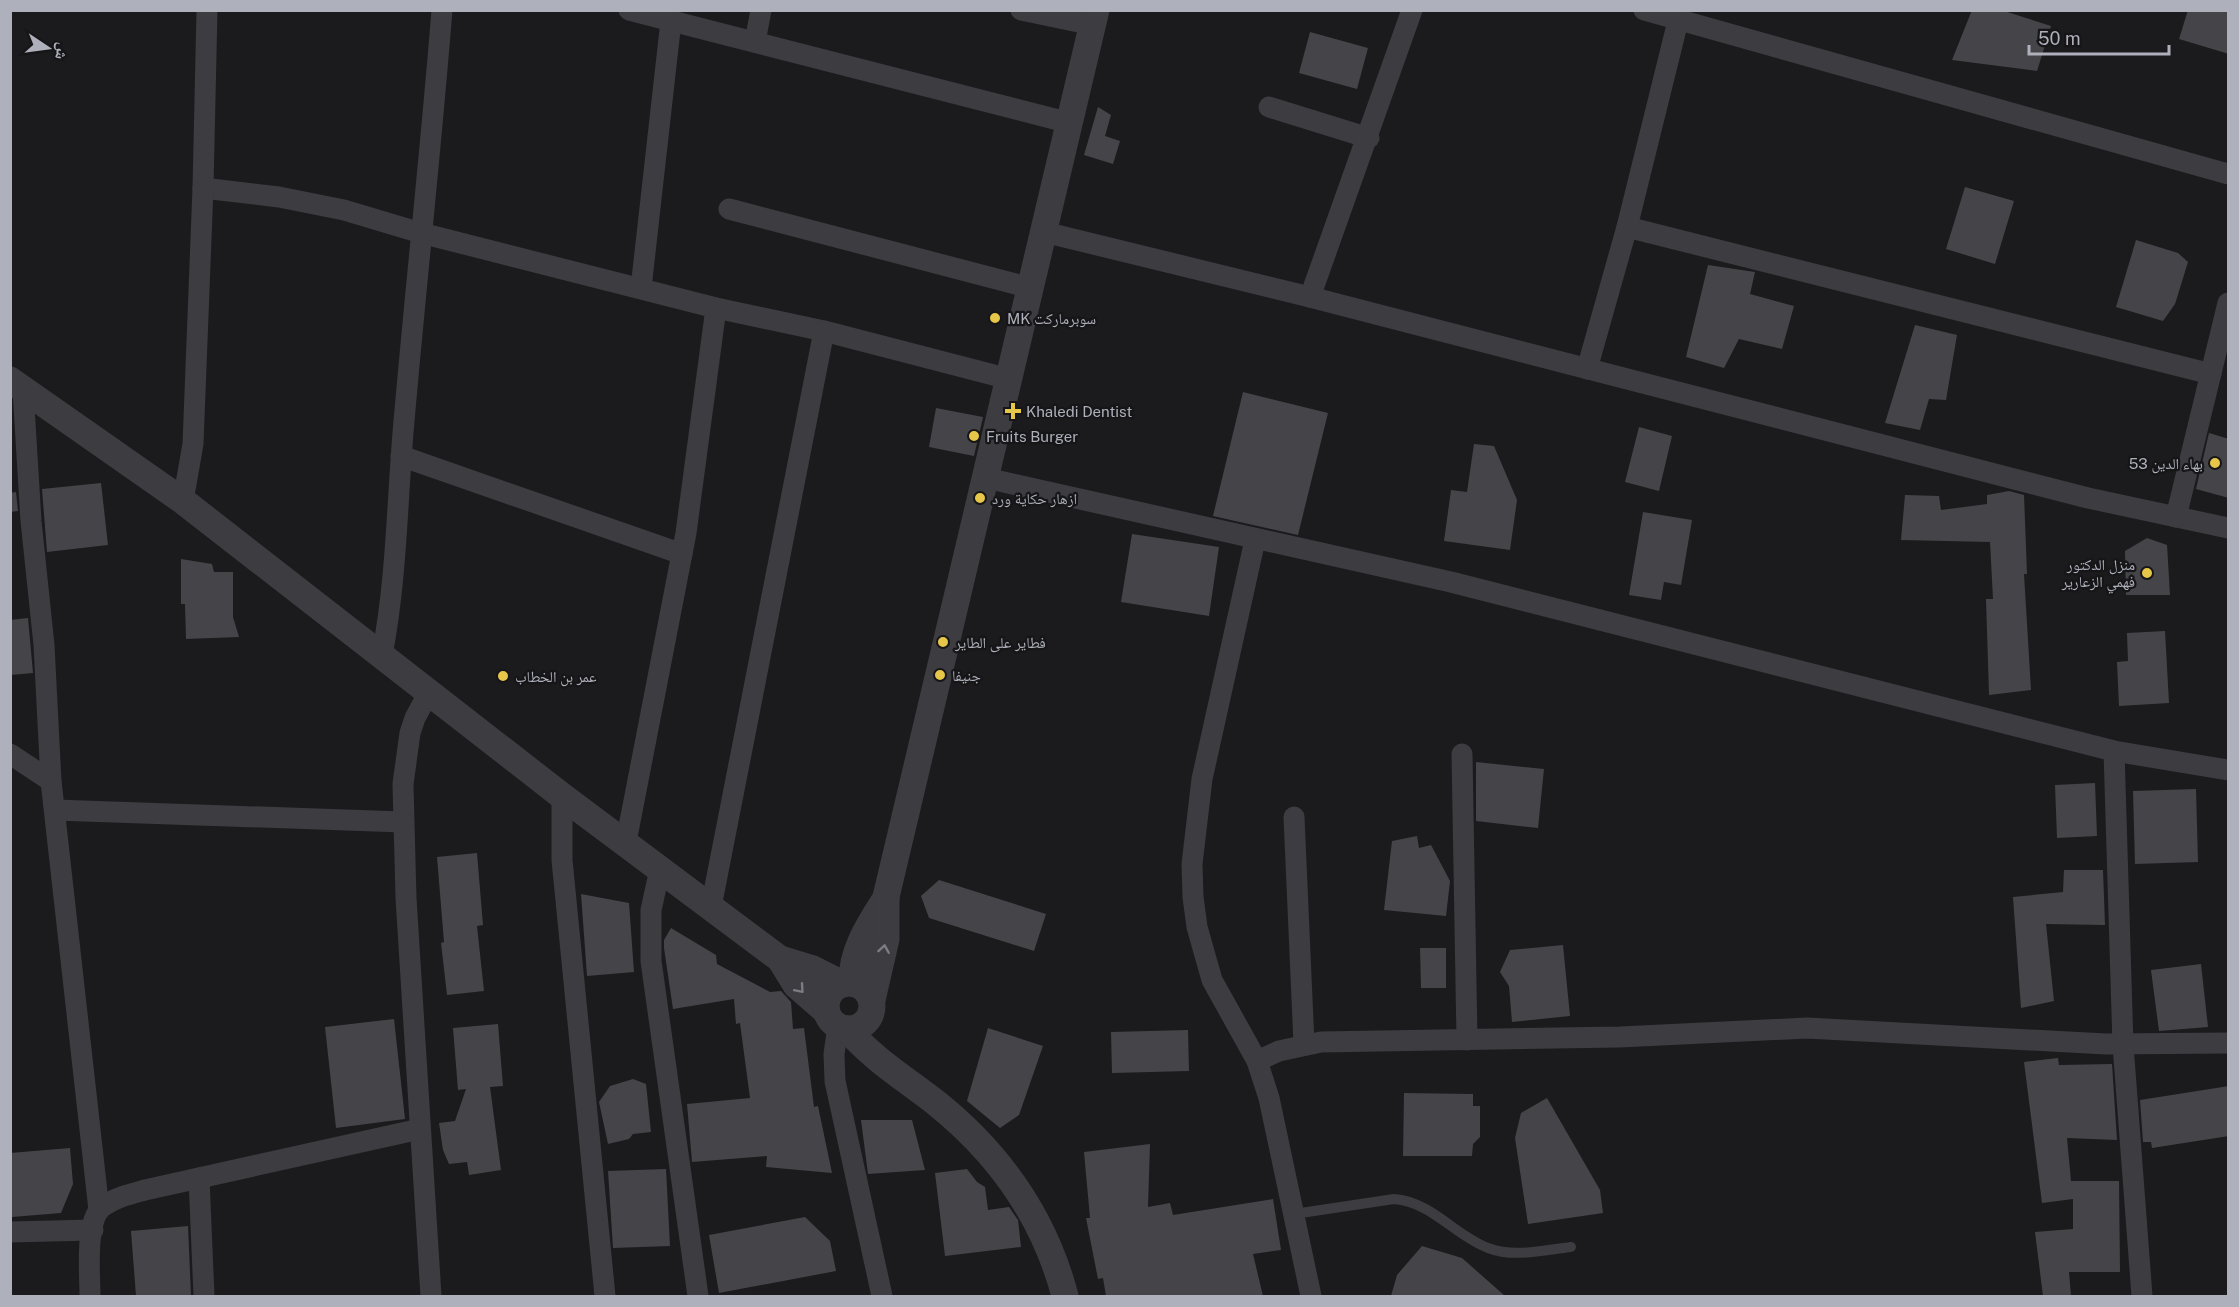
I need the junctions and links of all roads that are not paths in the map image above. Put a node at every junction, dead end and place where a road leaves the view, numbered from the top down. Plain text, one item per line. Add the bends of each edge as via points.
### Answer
1 (207, 10) edge
2 (442, 10) edge
3 (629, 10) edge
4 (761, 10) edge
5 (1021, 10) edge
6 (1412, 10) edge
7 (1644, 10) edge
8 (1095, 18) edge
9 (671, 21) junction
10 (1678, 21) junction
11 (755, 42) junction
12 (1269, 107) dead end
13 (1070, 123) junction
14 (1369, 138) junction
15 (2229, 174) edge
16 (203, 188) junction
17 (729, 209) dead end
18 (1627, 227) junction
19 (1044, 232) junction
20 (421, 233) junction
21 (641, 288) junction
22 (1031, 288) junction
23 (1310, 297) junction
24 (2229, 303) edge
25 (716, 308) junction
26 (824, 331) junction
27 (1587, 369) junction
28 (2211, 374) junction
29 (1009, 379) junction
30 (17, 385) edge
31 (401, 456) junction
32 (986, 478) junction
33 (183, 501) junction
34 (2176, 517) junction
35 (2229, 528) edge
36 (1255, 540) junction
37 (682, 554) junction
38 (382, 655) junction
39 (429, 692) junction
40 (2114, 751) junction
41 (10, 754) edge
42 (1462, 754) dead end
43 (2229, 770) edge
44 (51, 781) junction
45 (562, 796) junction
46 (55, 810) junction
47 (1294, 817) dead end
48 (404, 822) junction
49 (626, 842) junction
50 (660, 869) junction
51 (711, 908) junction
52 (780, 959) junction
53 (859, 996) junction
54 (837, 1023) junction
55 (1467, 1040) junction
56 (2229, 1043) edge
57 (1304, 1044) junction
58 (2123, 1045) junction
59 (1257, 1061) junction
60 (897, 1076) junction
61 (420, 1129) junction
62 (199, 1178) junction
63 (1294, 1214) junction
64 (96, 1220) junction
65 (10, 1232) edge
66 (1571, 1247) dead end
67 (90, 1296) edge
68 (204, 1296) edge
69 (431, 1296) edge
70 (605, 1296) edge
71 (698, 1296) edge
72 (882, 1296) edge
73 (1065, 1296) edge
74 (1311, 1296) edge
75 (2142, 1296) edge

1 - 16 street
2 - 20 street
3 - 9 street
4 - 11 street
5 - 8 street
6 - 14 street
7 - 10 street
8 - 13 street
9 - 11 street
9 - 21 street
10 - 15 street
10 - 18 street
11 - 13 street
12 - 14 street
13 - 19 street
14 - 23 street
16 - 20 street via 322,204
16 - 33 street via 193,444
17 - 22 street
18 - 27 street
18 - 28 street
19 - 22 street
19 - 23 street
20 - 21 street
20 - 31 street
21 - 25 street
22 - 29 street
23 - 27 street
24 - 28 street
25 - 26 street
25 - 37 street
26 - 29 street
26 - 51 street
27 - 34 street via 2088,498
28 - 34 street
29 - 32 street
30 - 33 street
30 - 44 street via 44,645
31 - 37 street
31 - 38 street via 393,584
32 - 36 street
32 - 53 street via 886,897 861,941 853,970
33 - 38 street
34 - 35 street
36 - 40 street via 1451,582
36 - 59 street via 1202,779 1192,864 1193,897 1203,954 1222,1002
37 - 49 street
38 - 39 street
39 - 45 street
39 - 48 street via 415,718 406,751
40 - 43 street
40 - 58 street
41 - 44 street
42 - 55 street
44 - 46 street
45 - 49 street
45 - 70 street via 562,860
46 - 48 street
46 - 64 street
47 - 57 street
48 - 61 street
49 - 50 street
50 - 51 street
50 - 71 street via 651,910 651,961
51 - 52 street
52 - 53 street via 813,969
52 -> 54 street via 795,985
53 - 54 street via 864,1024
53 - 54 street via 829,994
53 - 60 street
54 - 60 street
54 - 72 street via 835,1081
55 - 57 street
55 - 58 street via 1808,1028
56 - 58 street
57 - 59 street
58 - 75 street
59 - 63 street
60 - 73 street via 975,1137 1011,1178 1042,1231
61 - 62 street
61 - 69 street
62 - 64 street via 124,1196
62 - 68 street
63 - 66 lane via 1409,1200 1471,1239 1500,1251
63 - 74 street
64 - 65 street
64 - 67 street via 90,1257

